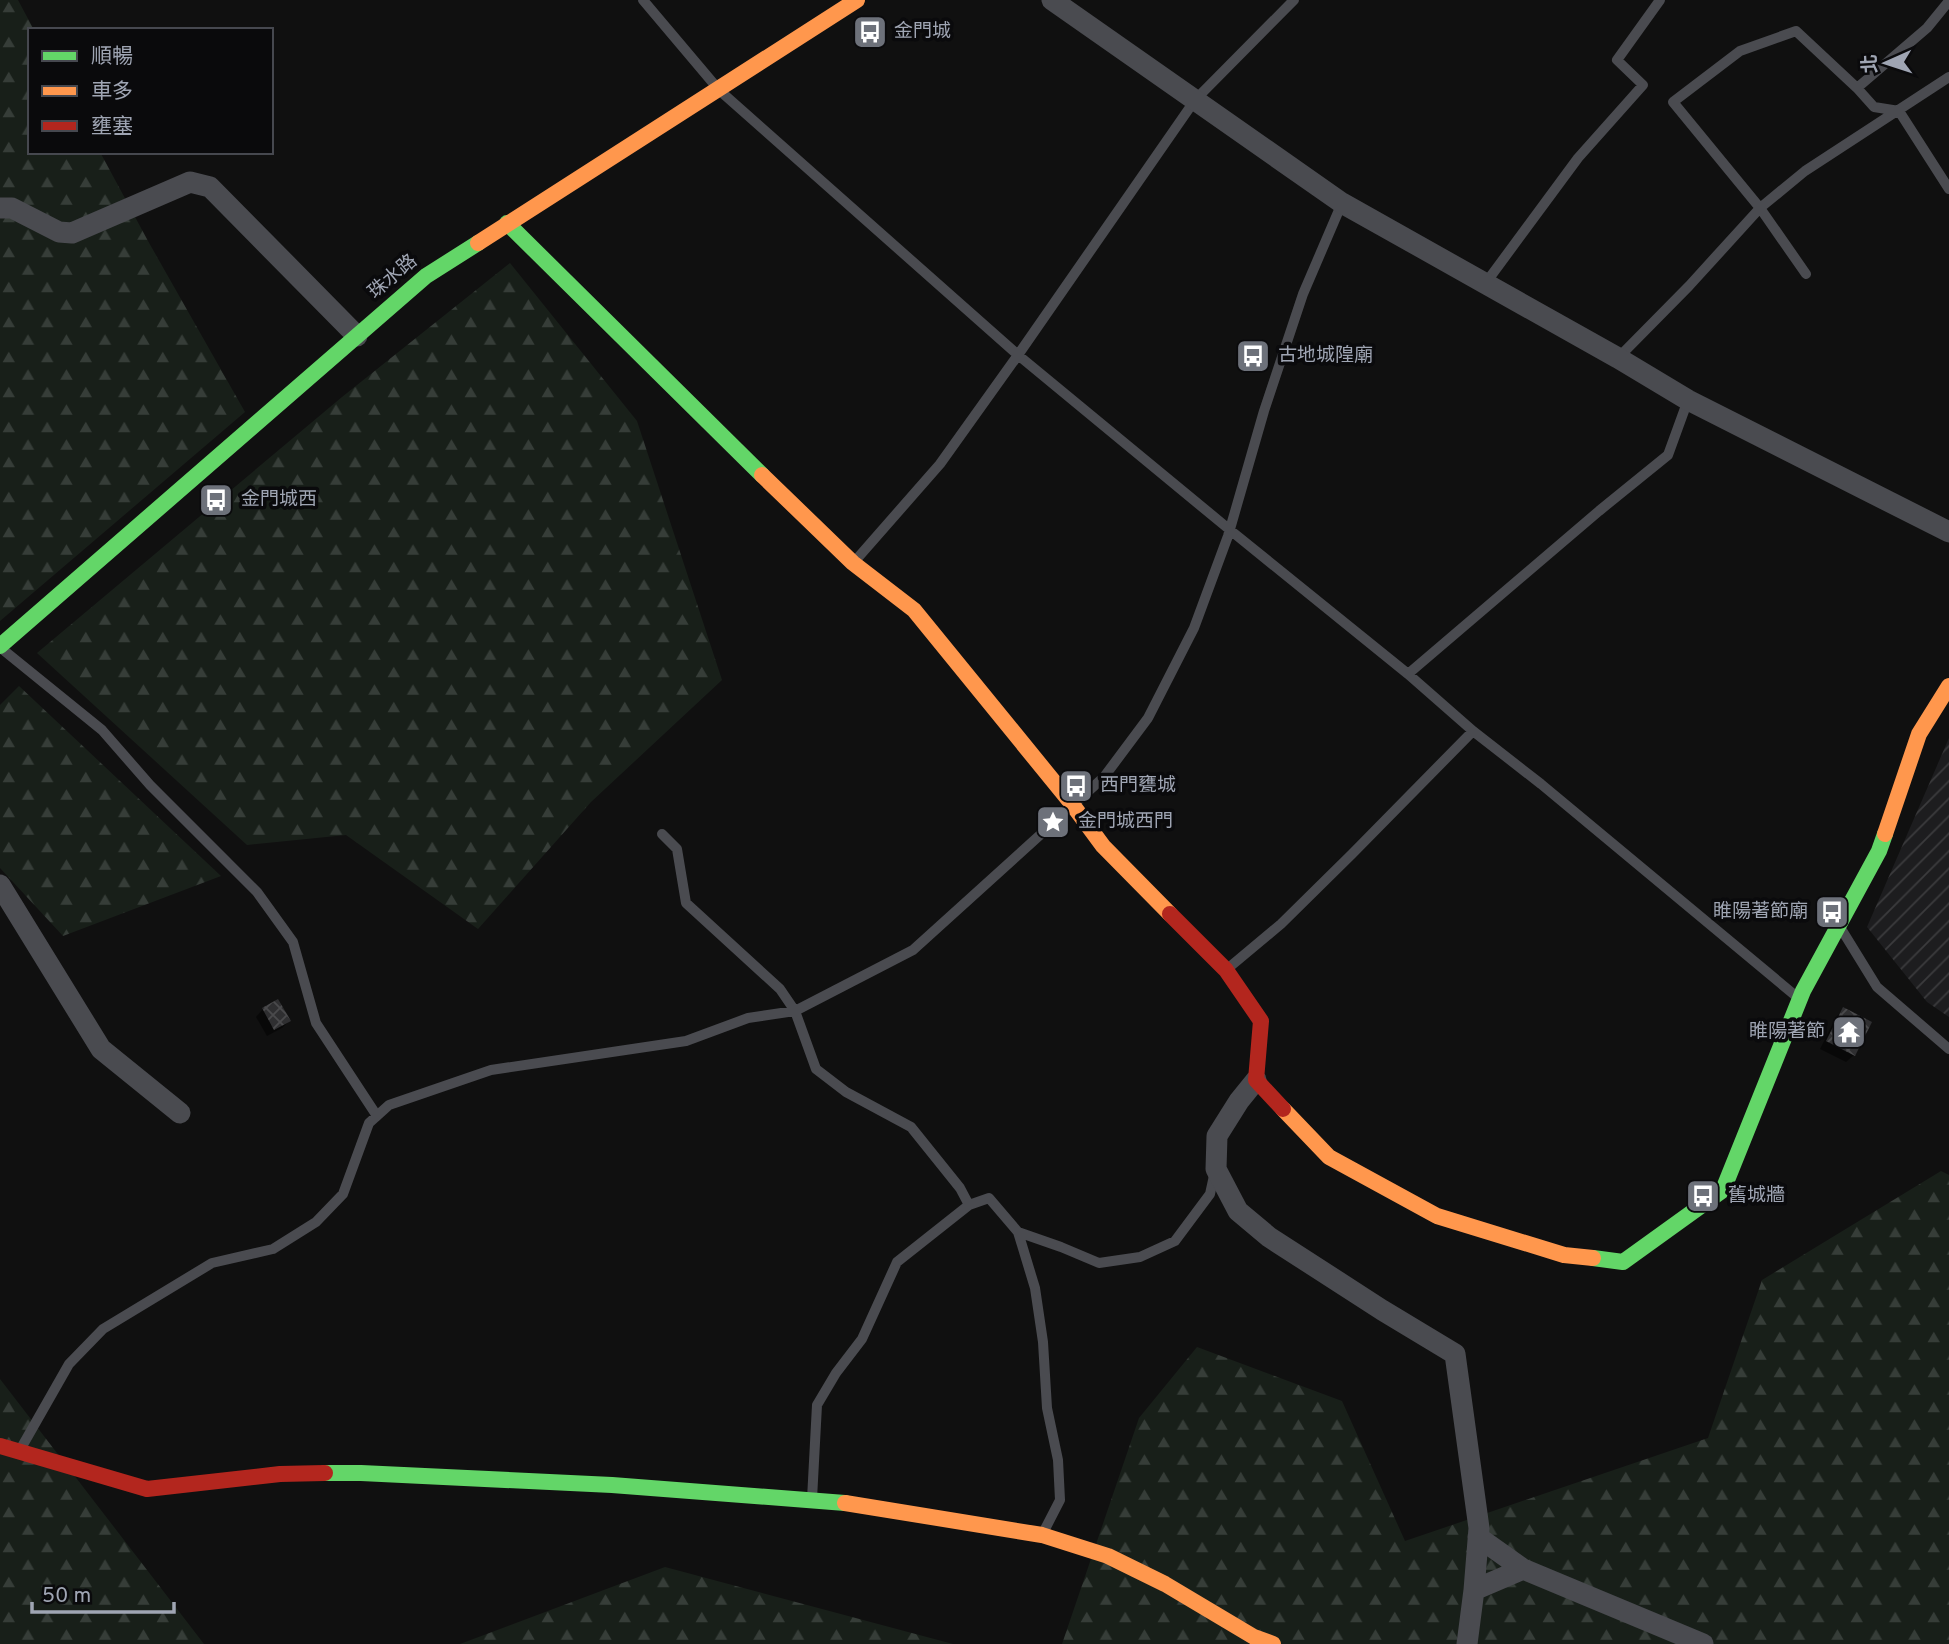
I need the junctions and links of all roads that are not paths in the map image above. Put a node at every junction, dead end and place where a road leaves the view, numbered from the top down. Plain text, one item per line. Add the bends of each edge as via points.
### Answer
1 (643, 0) edge
2 (857, 0) edge
3 (1052, 0) edge
4 (1294, 0) edge
5 (1660, 0) edge
6 (1949, 1) edge
7 (1949, 78) edge
8 (1857, 88) junction
9 (719, 90) junction
10 (1195, 100) junction
11 (1899, 111) junction
12 (1949, 189) edge
13 (1342, 203) junction
14 (0, 208) edge
15 (1760, 208) junction
16 (507, 223) junction
17 (1805, 274) dead end
18 (1485, 284) junction
19 (357, 336) junction
20 (1018, 355) junction
21 (1618, 358) junction
22 (1688, 400) junction
23 (1230, 530) junction
24 (1949, 532) edge
25 (853, 563) junction
26 (0, 647) edge
27 (1408, 674) junction
28 (1949, 686) edge
29 (1473, 731) junction
30 (1072, 804) junction
31 (662, 834) dead end
32 (0, 886) edge
33 (1839, 924) junction
34 (1226, 970) junction
35 (1799, 999) junction
36 (795, 1010) junction
37 (1949, 1049) edge
38 (1256, 1080) junction
39 (180, 1113) dead end
40 (377, 1116) junction
41 (1216, 1169) junction
42 (969, 1205) junction
43 (1018, 1232) junction
44 (0, 1446) edge
45 (20, 1451) junction
46 (812, 1500) junction
47 (1042, 1535) junction
48 (1478, 1536) junction
49 (1523, 1569) junction
50 (1475, 1590) junction
51 (1273, 1644) edge
52 (1467, 1644) edge
53 (1703, 1644) edge

1 - 9 lane
2 - 9 street, 珠水路
3 - 10 street
4 - 10 lane
5 - 18 lane via 1617,60 1643,85 1578,158
6 - 8 lane via 1927,28
7 - 11 lane
8 - 11 lane via 1874,107
8 - 15 lane via 1796,31 1740,51 1673,102
9 - 16 street, 珠水路
9 - 20 lane
10 - 13 street
10 - 20 lane
11 - 12 lane
11 - 15 lane via 1805,171
13 - 18 street
13 - 23 lane via 1303,294
14 - 19 street via 12,208 59,232 72,233 190,182 210,187
15 - 17 lane
15 - 21 lane
16 - 19 street, 珠水路 via 426,275
16 - 25 street
18 - 21 street
19 - 26 street, 珠水路
20 - 23 lane
20 - 25 lane via 940,464
21 - 22 street
22 - 24 street
22 - 27 lane via 1668,455
23 - 27 lane
23 - 30 lane via 1194,628 1148,718 1104,777
25 - 30 street via 914,610
26 - 40 lane via 102,730 257,892 293,942 316,1023
27 - 29 lane
28 - 33 street via 1919,734 1879,851
29 - 34 lane via 1280,924
29 - 35 lane
30 - 34 street via 1103,846
30 - 36 lane via 912,950
31 - 36 lane via 677,849 686,903 780,989
32 - 39 street via 101,1049
33 - 35 street
33 - 37 lane via 1877,987
34 - 38 street via 1261,1021
35 - 38 street via 1723,1189 1623,1262 1564,1255 1437,1216 1329,1157
36 - 40 lane via 748,1018 685,1041 491,1070 389,1105
36 - 42 lane via 816,1069 911,1127
38 - 41 street via 1217,1136
40 - 45 lane via 369,1123 343,1194 316,1222 273,1249 212,1263 103,1329 69,1364
41 - 43 lane via 1210,1194 1175,1241 1140,1257 1099,1263
41 - 48 street via 1238,1211 1269,1237 1455,1354
42 - 43 lane via 989,1198
42 - 46 lane via 897,1262 862,1339 817,1405
43 - 47 lane via 1035,1288 1046,1408 1058,1460 1060,1500
44 - 45 street
45 - 46 street via 147,1489 280,1474 361,1473
46 - 47 street
47 - 51 street via 1108,1556
48 - 49 street
48 - 50 street
49 - 50 street
49 - 53 street
50 - 52 street

